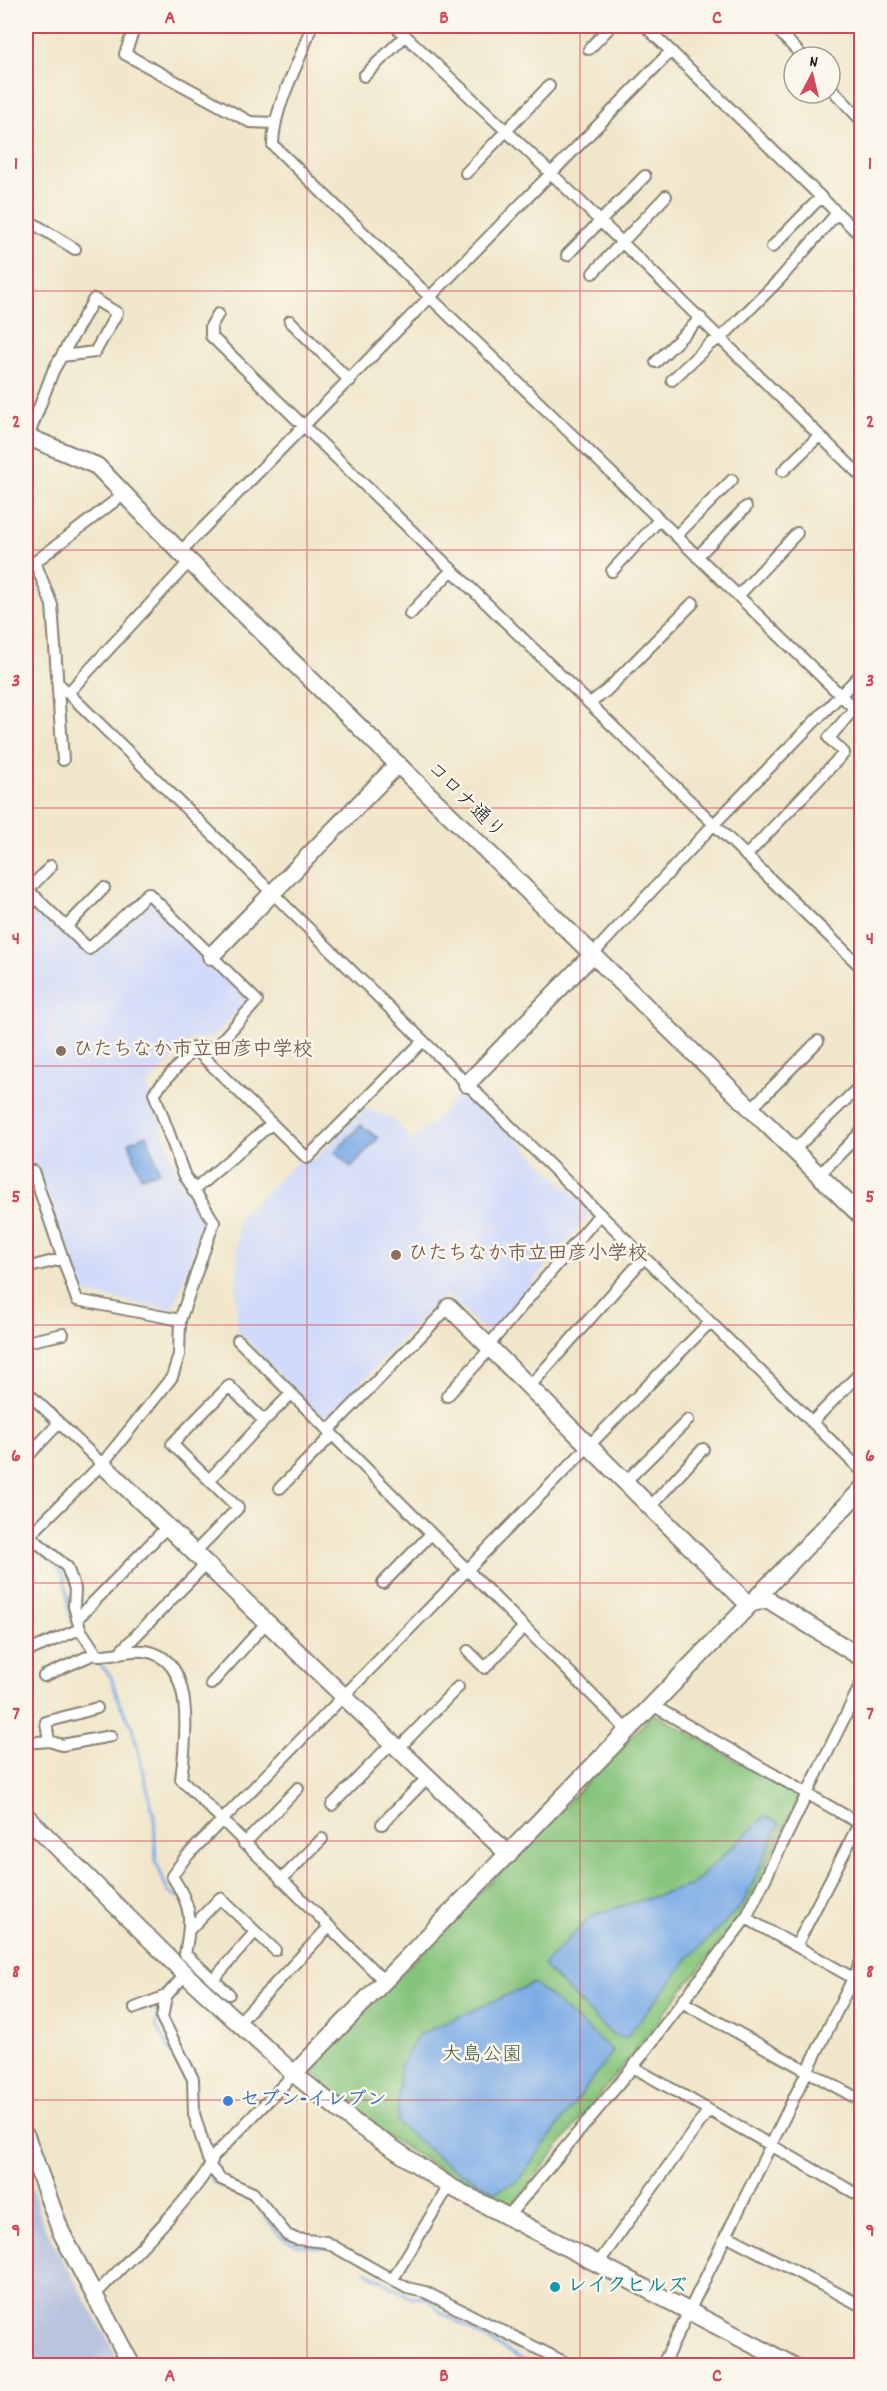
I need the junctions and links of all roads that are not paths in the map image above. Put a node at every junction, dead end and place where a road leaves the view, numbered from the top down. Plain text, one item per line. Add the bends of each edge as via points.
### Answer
1 (135, 26) edge
2 (311, 26) edge
3 (395, 26) edge
4 (611, 26) edge
5 (645, 26) edge
6 (774, 26) edge
7 (405, 36) junction
8 (791, 45) edge
9 (589, 49) dead end
10 (671, 51) junction
11 (364, 76) dead end
12 (549, 86) dead end
13 (842, 100) edge
14 (861, 121) edge
15 (274, 123) junction
16 (505, 130) junction
17 (466, 173) dead end
18 (552, 174) junction
19 (645, 176) dead end
20 (666, 196) dead end
21 (820, 197) junction
22 (837, 213) junction
23 (26, 219) edge
24 (600, 220) junction
25 (861, 237) edge
26 (622, 241) junction
27 (772, 247) dead end
28 (75, 249) dead end
29 (567, 255) dead end
30 (593, 273) dead end
31 (431, 298) junction
32 (218, 314) dead end
33 (701, 318) junction
34 (290, 321) dead end
35 (721, 338) junction
36 (62, 356) junction
37 (656, 362) dead end
38 (672, 380) dead end
39 (350, 381) junction
40 (305, 427) junction
41 (819, 436) junction
42 (27, 437) edge
43 (783, 471) dead end
44 (861, 477) edge
45 (732, 480) dead end
46 (124, 494) junction
47 (746, 507) dead end
48 (659, 520) junction
49 (797, 533) dead end
50 (676, 536) junction
51 (185, 556) junction
52 (697, 557) junction
53 (30, 563) edge
54 (452, 570) junction
55 (612, 571) dead end
56 (738, 596) junction
57 (693, 603) dead end
58 (410, 614) dead end
59 (861, 672) edge
60 (58, 683) junction
61 (68, 693) junction
62 (840, 695) junction
63 (590, 703) junction
64 (858, 713) edge
65 (63, 760) dead end
66 (398, 764) junction
67 (714, 824) junction
68 (746, 856) junction
69 (51, 866) dead end
70 (104, 888) dead end
71 (272, 893) junction
72 (36, 897) junction
73 (26, 909) edge
74 (66, 927) junction
75 (592, 955) junction
76 (211, 956) junction
77 (861, 968) edge
78 (423, 1041) junction
79 (818, 1041) dead end
80 (194, 1048) junction
81 (467, 1084) junction
82 (861, 1084) edge
83 (751, 1109) junction
84 (271, 1124) junction
85 (861, 1131) edge
86 (793, 1150) junction
87 (26, 1172) edge
88 (819, 1175) junction
89 (194, 1191) junction
90 (600, 1214) junction
91 (861, 1217) edge
92 (644, 1258) junction
93 (61, 1259) junction
94 (26, 1269) edge
95 (448, 1307) joint
96 (180, 1320) junction
97 (710, 1322) junction
98 (63, 1334) dead end
99 (238, 1340) dead end
100 (26, 1342) edge
101 (489, 1348) junction
102 (859, 1378) edge
103 (529, 1387) junction
104 (26, 1391) edge
105 (291, 1394) junction
106 (447, 1396) dead end
107 (688, 1420) dead end
108 (264, 1421) junction
109 (812, 1422) junction
110 (59, 1423) junction
111 (330, 1433) junction
112 (589, 1446) junction
113 (703, 1449) dead end
114 (26, 1458) edge
115 (102, 1464) junction
116 (861, 1471) edge
117 (209, 1480) junction
118 (625, 1482) junction
119 (280, 1488) dead end
120 (861, 1490) edge
121 (650, 1507) junction
122 (167, 1527) junction
123 (28, 1534) edge
124 (431, 1534) junction
125 (200, 1558) junction
126 (467, 1570) junction
127 (383, 1583) dead end
128 (753, 1603) junction
129 (267, 1622) junction
130 (79, 1624) junction
131 (524, 1627) junction
132 (468, 1651) dead end
133 (26, 1652) edge
134 (96, 1653) junction
135 (118, 1654) junction
136 (861, 1658) edge
137 (44, 1676) dead end
138 (861, 1682) edge
139 (211, 1684) dead end
140 (458, 1687) dead end
141 (344, 1696) junction
142 (652, 1705) junction
143 (97, 1708) dead end
144 (627, 1730) junction
145 (111, 1736) dead end
146 (49, 1741) junction
147 (26, 1743) edge
148 (395, 1746) junction
149 (428, 1777) junction
150 (298, 1788) dead end
151 (807, 1795) junction
152 (332, 1806) dead end
153 (26, 1816) edge
154 (221, 1821) junction
155 (382, 1824) dead end
156 (860, 1824) edge
157 (322, 1839) dead end
158 (244, 1844) junction
159 (509, 1855) junction
160 (281, 1880) junction
161 (746, 1918) junction
162 (329, 1927) junction
163 (190, 1929) junction
164 (255, 1932) junction
165 (796, 1946) junction
166 (275, 1950) dead end
167 (861, 1960) edge
168 (185, 1975) junction
169 (213, 1980) junction
170 (383, 1980) junction
171 (857, 1980) edge
172 (229, 1994) dead end
173 (166, 1996) junction
174 (682, 2002) junction
175 (135, 2008) dead end
176 (238, 2023) junction
177 (633, 2067) junction
178 (807, 2072) junction
179 (294, 2074) junction
180 (861, 2101) edge
181 (708, 2111) junction
182 (26, 2136) edge
183 (770, 2146) junction
184 (209, 2168) junction
185 (448, 2186) junction
186 (860, 2192) edge
187 (508, 2216) junction
188 (726, 2235) junction
189 (599, 2262) junction
190 (393, 2279) junction
191 (93, 2297) junction
192 (861, 2306) edge
193 (689, 2310) junction
194 (132, 2366) edge
195 (572, 2366) edge
196 (662, 2366) edge
197 (794, 2366) edge

1 - 15 street via 125,54 250,122
2 - 15 street
3 - 7 street
4 - 9 street
5 - 10 street
6 - 8 street
7 - 11 street
7 - 16 street
10 - 18 street
10 - 21 street
12 - 16 street
13 - 14 street
15 - 31 street via 273,145
16 - 17 street
16 - 18 street
18 - 24 street
18 - 31 street
19 - 24 street
20 - 26 street
21 - 22 street
21 - 27 street
22 - 25 street
22 - 35 street via 780,279
23 - 28 street
24 - 26 street
24 - 29 street
26 - 30 street
26 - 33 street
31 - 39 street
31 - 48 street
32 - 40 street via 211,326 212,336
33 - 35 street
33 - 37 street
34 - 39 street
35 - 38 street
35 - 41 street
36 - 36 street via 94,299 117,313 95,352
36 - 42 street
39 - 40 street
40 - 51 street
40 - 54 street
41 - 43 street
41 - 44 street
42 - 46 street, コロナ通り via 98,466
45 - 50 street
46 - 51 street, コロナ通り
46 - 53 street
47 - 52 street
48 - 50 street
48 - 55 street
49 - 56 street
50 - 52 street
51 - 61 street
51 - 66 street, コロナ通り
52 - 56 street
53 - 60 street via 52,605
54 - 58 street
54 - 63 street
56 - 62 street
57 - 63 street
59 - 62 street
60 - 61 street
60 - 65 street
61 - 71 street
62 - 64 street
62 - 67 street
63 - 67 street
64 - 68 street via 829,738 844,753
66 - 71 street
66 - 75 street, コロナ通り
67 - 68 street
67 - 75 street
68 - 77 street
69 - 72 street via 28,890
70 - 74 street
71 - 76 street
71 - 78 street
72 - 73 street
72 - 74 street
74 - 76 street via 89,949 148,893
75 - 81 street
75 - 83 street, コロナ通り
76 - 80 street via 257,1001 215,1047
78 - 81 street
78 - 84 street via 307,1158
79 - 83 street
80 - 84 street
80 - 89 street via 154,1093
81 - 90 street
82 - 86 street
83 - 86 street, コロナ通り
84 - 89 street
85 - 88 street
86 - 88 street, コロナ通り
87 - 93 street via 33,1171
88 - 91 street, コロナ通り
89 - 96 street via 214,1222
90 - 92 street
90 - 101 street
92 - 97 street
92 - 103 street
93 - 94 street
93 - 96 street via 77,1300
95 - 101 street
95 - 111 street
96 - 115 street via 179,1355 172,1377
97 - 109 street
97 - 112 street
98 - 100 street
99 - 105 street
101 - 103 street
101 - 106 street
102 - 109 street
103 - 112 street
104 - 110 street
105 - 108 street
105 - 111 street
107 - 118 street
108 - 117 street
108 - 117 street via 229,1386 172,1444
109 - 116 street
110 - 114 street
110 - 115 street
111 - 119 street
111 - 124 street
112 - 118 street
112 - 126 street
113 - 121 street
115 - 122 street
115 - 123 street
117 - 125 street via 238,1508
118 - 121 street
120 - 128 street
121 - 128 street via 745,1600
122 - 125 street
122 - 130 street
123 - 130 street via 67,1567 75,1589
124 - 126 street
124 - 127 street
125 - 129 street
125 - 135 street
126 - 131 street
126 - 141 street
128 - 136 street via 767,1599
128 - 142 street
129 - 139 street
129 - 141 street
130 - 133 street
130 - 134 street
131 - 132 street via 485,1668
131 - 144 street
134 - 135 street
134 - 137 street
135 - 154 street via 144,1651 167,1660 177,1671 187,1731 181,1779
138 - 151 street
140 - 148 street
141 - 148 street
141 - 154 street
142 - 144 street
142 - 151 street
143 - 146 street via 46,1722
144 - 159 street
145 - 146 street via 62,1745
146 - 147 street
148 - 149 street
148 - 152 street
149 - 155 street
149 - 159 street
150 - 158 street
151 - 156 street
151 - 161 street
153 - 168 street
154 - 158 street
154 - 163 street via 184,1858 172,1876 188,1903
156 - 165 street
157 - 160 street
158 - 160 street
159 - 170 street
160 - 162 street
161 - 165 street
161 - 174 street
162 - 170 street
162 - 176 street
163 - 164 street via 220,1899
163 - 169 street via 185,1954
164 - 166 street
164 - 169 street
165 - 171 street
167 - 171 street
168 - 173 street
168 - 176 street
169 - 172 street
170 - 179 street
171 - 178 street
173 - 175 street
173 - 184 street via 162,2018 193,2079 194,2114
174 - 177 street
174 - 178 street
176 - 179 street
177 - 181 street
177 - 187 street
178 - 180 street
178 - 183 street
179 - 184 street
179 - 185 street via 358,2125
181 - 183 street
181 - 189 street
182 - 191 street via 61,2232
183 - 186 street
183 - 188 street
184 - 190 street via 221,2179 253,2193 287,2235 326,2242
184 - 191 street
185 - 187 street
185 - 190 street
187 - 189 street
188 - 192 street
188 - 193 street
189 - 193 street
190 - 195 street
191 - 194 street
193 - 196 street
193 - 197 street

